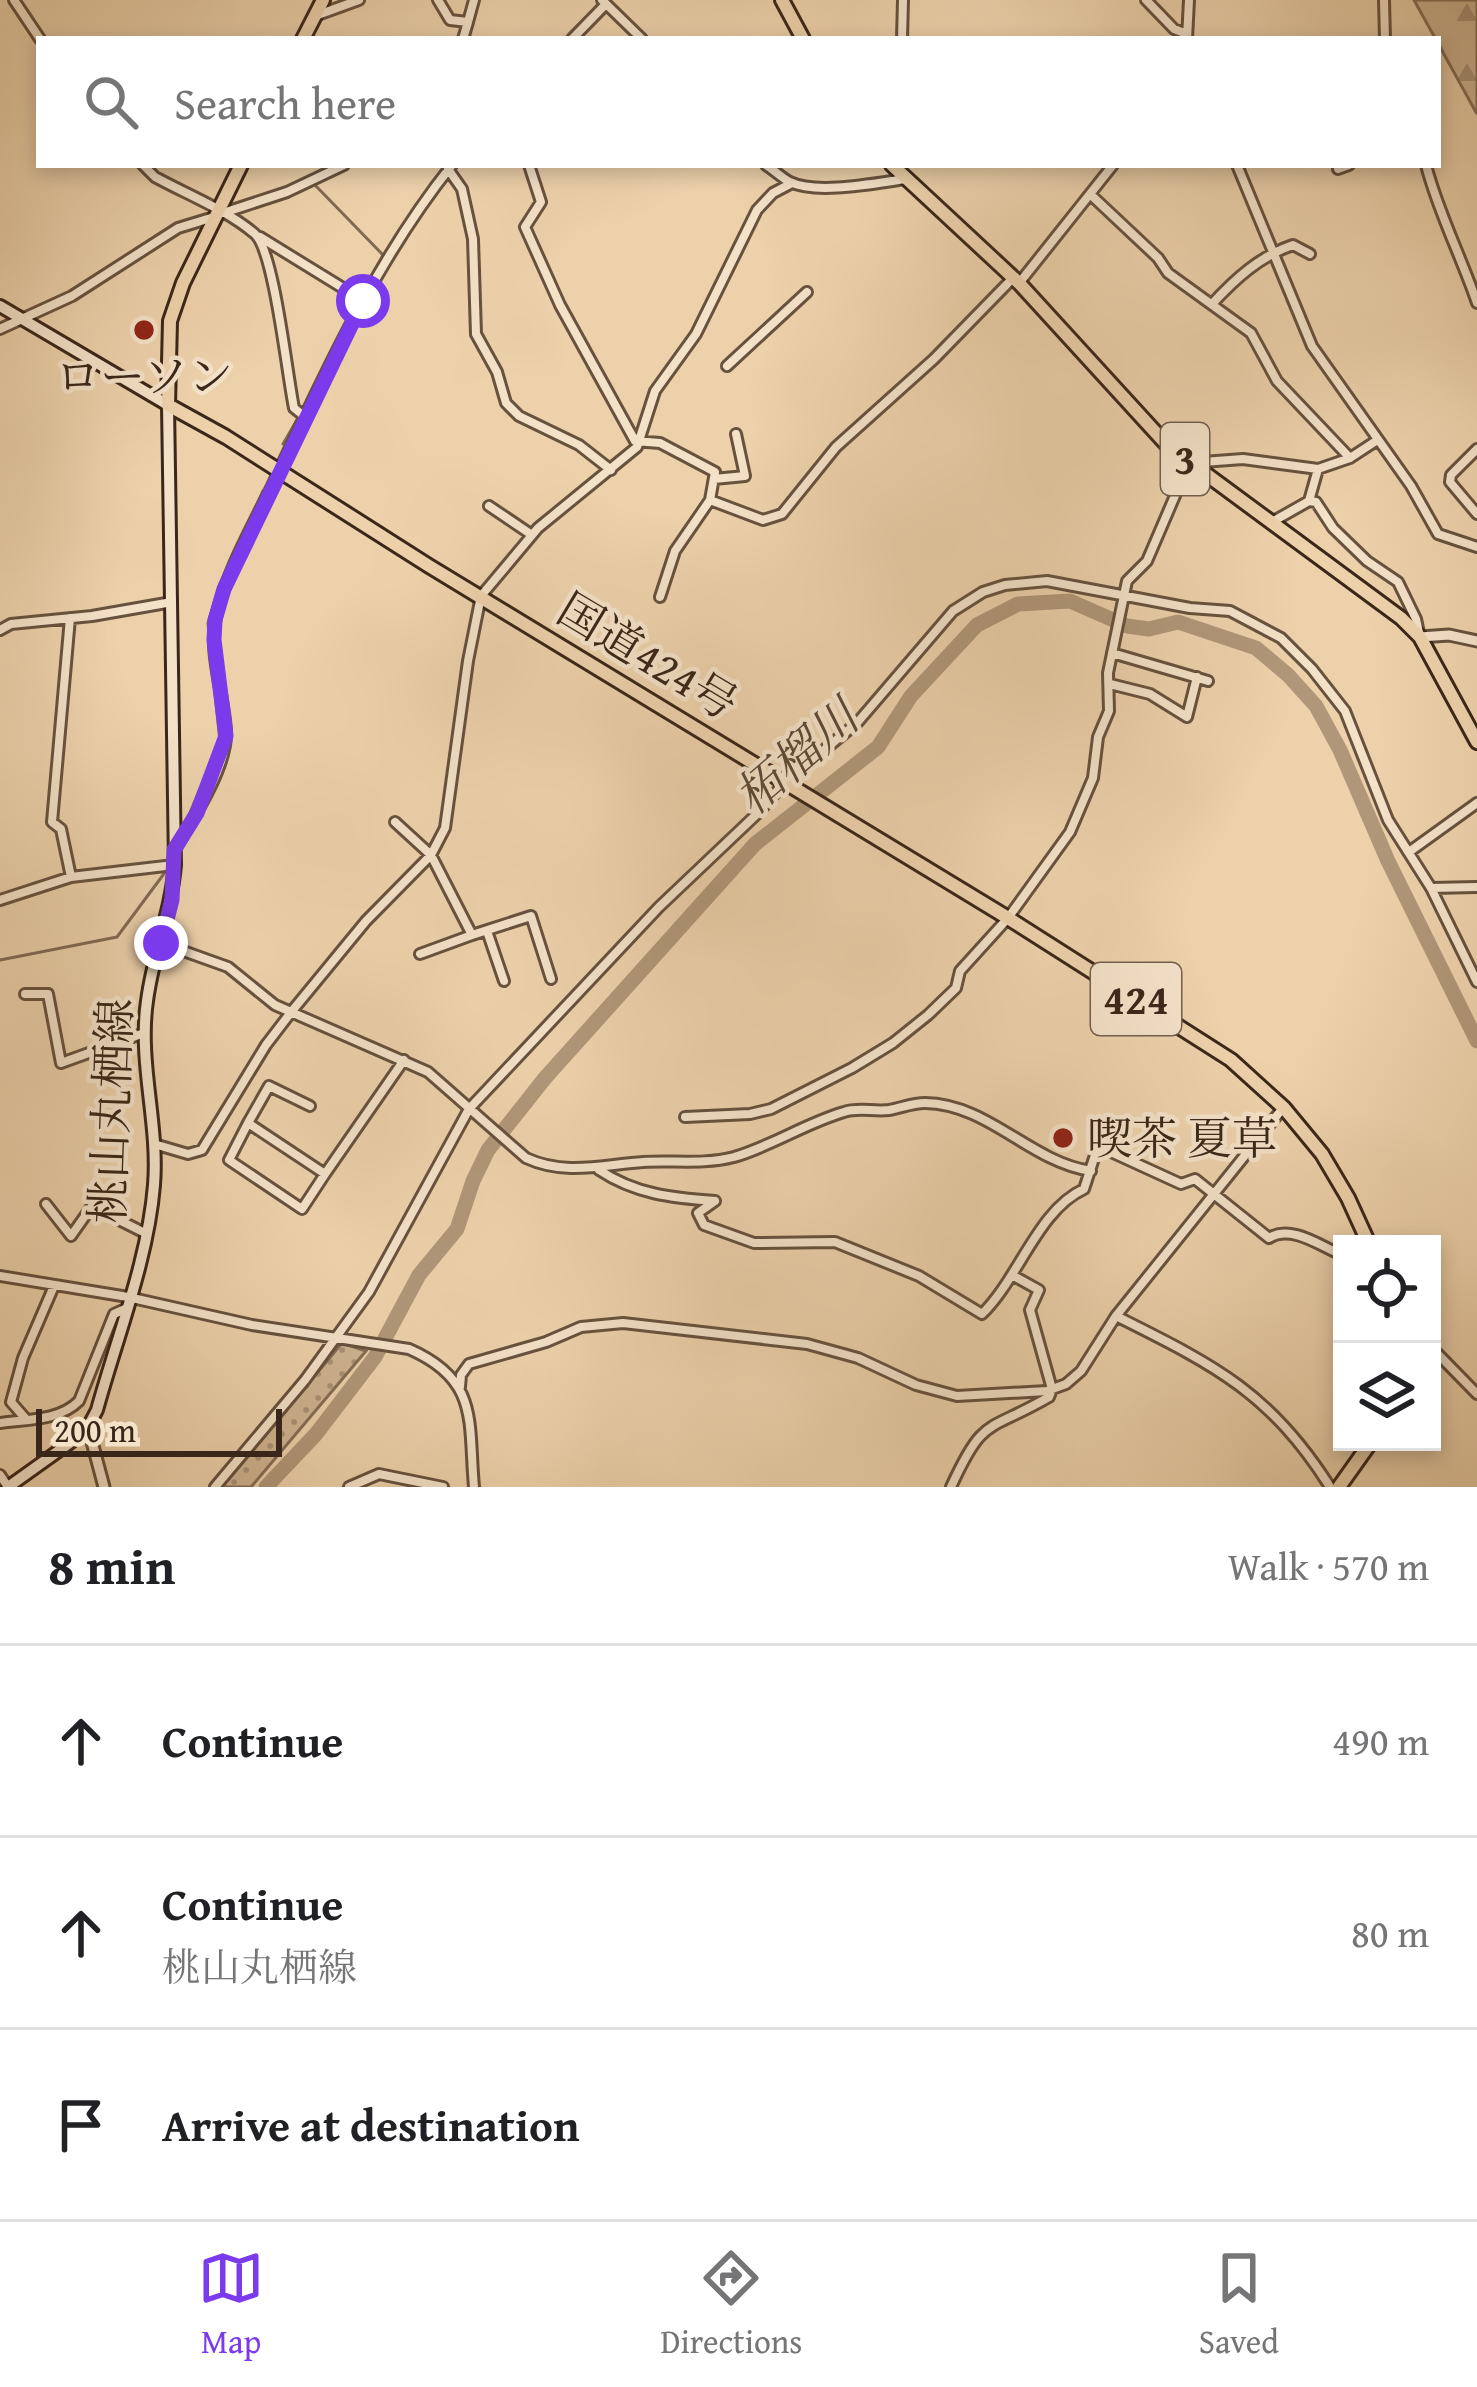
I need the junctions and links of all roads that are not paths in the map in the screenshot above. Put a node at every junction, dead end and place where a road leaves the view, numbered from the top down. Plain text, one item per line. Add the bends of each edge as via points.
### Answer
1 (14, 0) edge
2 (322, 0) edge
3 (359, 0) edge
4 (437, 0) edge
5 (474, 0) edge
6 (782, 0) edge
7 (903, 0) edge
8 (1146, 0) edge
9 (1190, 0) edge
10 (1384, 0) edge
11 (604, 2) edge
12 (315, 16) junction
13 (468, 22) junction
14 (38, 36) edge
15 (305, 36) edge
16 (464, 36) edge
17 (575, 36) edge
18 (639, 36) edge
19 (801, 36) edge
20 (902, 36) edge
21 (1187, 36) edge
22 (1385, 36) edge
23 (146, 168) edge
24 (240, 168) edge
25 (337, 168) edge
26 (449, 168) edge
27 (451, 168) edge
28 (530, 168) edge
29 (770, 168) edge
30 (895, 168) edge
31 (1111, 168) edge
32 (1238, 168) edge
33 (1342, 168) edge
34 (1427, 168) edge
35 (1338, 170) dead end
36 (906, 179) junction
37 (792, 183) junction
38 (1090, 194) junction
39 (219, 214) junction
40 (259, 237) junction
41 (1274, 251) junction
42 (1310, 254) dead end
43 (1016, 280) junction
44 (807, 292) dead end
45 (362, 300) junction
46 (1477, 303) edge
47 (1212, 304) junction
48 (0, 306) edge
49 (22, 319) junction
50 (0, 328) edge
51 (727, 366) dead end
52 (168, 405) junction
53 (301, 415) junction
54 (736, 434) dead end
55 (1376, 441) junction
56 (640, 442) junction
57 (1477, 449) edge
58 (1350, 458) junction
59 (1190, 463) junction
60 (1318, 469) junction
61 (611, 470) junction
62 (278, 472) junction
63 (713, 479) junction
64 (710, 500) junction
65 (1309, 501) junction
66 (489, 506) dead end
67 (1477, 514) edge
68 (1272, 522) junction
69 (532, 535) junction
70 (1477, 547) edge
71 (1124, 594) junction
72 (481, 596) junction
73 (660, 597) dead end
74 (172, 602) junction
75 (70, 618) junction
76 (0, 630) edge
77 (1420, 638) junction
78 (1477, 641) edge
79 (1112, 651) junction
80 (1197, 677) junction
81 (1208, 681) dead end
82 (1110, 684) junction
83 (1477, 742) edge
84 (787, 784) junction
85 (1477, 803) edge
86 (394, 822) dead end
87 (174, 850) junction
88 (431, 855) junction
89 (1409, 857) junction
90 (175, 865) junction
91 (71, 877) junction
92 (1477, 886) edge
93 (1431, 889) junction
94 (0, 900) edge
95 (1008, 918) junction
96 (487, 931) junction
97 (472, 935) junction
98 (161, 943) junction
99 (420, 954) dead end
100 (551, 979) dead end
101 (504, 981) dead end
102 (1477, 982) edge
103 (25, 994) dead end
104 (292, 1011) junction
105 (144, 1033) junction
106 (404, 1060) junction
107 (310, 1106) dead end
108 (1284, 1108) junction
109 (471, 1112) junction
110 (685, 1117) dead end
111 (248, 1123) junction
112 (154, 1144) junction
113 (598, 1169) junction
114 (1091, 1171) junction
115 (325, 1174) junction
116 (1214, 1192) junction
117 (46, 1204) dead end
118 (145, 1233) junction
119 (1365, 1235) edge
120 (1333, 1251) edge
121 (1012, 1275) junction
122 (0, 1276) edge
123 (54, 1286) junction
124 (127, 1303) junction
125 (1116, 1316) junction
126 (341, 1336) junction
127 (1441, 1357) edge
128 (460, 1387) junction
129 (1052, 1389) junction
130 (1477, 1394) edge
131 (26, 1420) junction
132 (0, 1423) edge
133 (88, 1426) junction
134 (1365, 1451) edge
135 (0, 1475) edge
136 (8, 1487) edge
137 (104, 1487) edge
138 (215, 1487) edge
139 (349, 1487) edge
140 (443, 1487) edge
141 (474, 1487) edge
142 (951, 1487) edge
143 (1330, 1487) edge
144 (1340, 1487) edge

1 - 14 street
2 - 12 main road
3 - 12 street
4 - 13 street via 450,20
5 - 13 street
6 - 19 main road
7 - 20 street
8 - 21 street
9 - 21 street
10 - 22 street
11 - 17 street
11 - 18 street
12 - 15 main road
13 - 16 street
23 - 39 street
24 - 39 main road
25 - 39 street
26 - 45 street
27 - 61 street via 473,239 476,334 506,403
28 - 56 street via 541,202 525,227
29 - 37 street
30 - 36 main road, 3
31 - 38 street
32 - 41 street
33 - 35 street
34 - 46 street
36 - 37 street
36 - 43 main road, 3
37 - 56 street via 757,210 696,334 655,391
38 - 43 street
38 - 47 street via 1168,274
39 - 40 street
39 - 49 street via 178,228
39 - 52 main road via 170,321
40 - 45 street
40 - 53 street via 276,280 275,310
41 - 42 street via 1293,245
41 - 47 street
41 - 55 street via 1312,346
43 - 59 main road, 3
43 - 64 street via 836,447 782,514 763,520
44 - 51 street
45 - 53 street
47 - 58 street via 1251,333 1277,381
48 - 49 main road
49 - 50 street
49 - 52 main road
52 - 62 main road, 国道424号 / 424
52 - 74 main road, 桃山丸栖線
53 - 62 street
54 - 63 street via 746,476
55 - 58 street
55 - 70 street via 1438,534
56 - 61 street
56 - 63 street via 686,456 715,472
57 - 67 street via 1450,482
58 - 60 street
59 - 60 street via 1243,458
59 - 68 main road, 3
59 - 71 street via 1148,561
60 - 65 street
61 - 69 street
62 - 72 main road, 国道424号 / 424
62 - 87 street via 219,604 214,640 226,736
63 - 64 street
64 - 73 street via 675,551
65 - 68 street
65 - 77 street via 1366,561 1398,582
66 - 69 street
68 - 77 main road, 3
69 - 72 street
71 - 79 street
71 - 84 street via 1047,581 983,592 953,611 857,723
71 - 89 street via 1230,611 1281,638 1345,711
72 - 84 main road, 国道424号 / 424
72 - 88 street via 445,828
74 - 75 street
74 - 87 main road, 桃山丸栖線
75 - 76 street
75 - 91 street via 52,822
77 - 78 street
77 - 83 main road, 3
79 - 80 street
79 - 82 street
80 - 81 street
80 - 82 street via 1187,717 1150,694
82 - 95 street via 1093,778 1070,832
84 - 95 main road, 国道424号 / 424
84 - 109 street via 659,907
85 - 89 street
86 - 88 street
87 - 90 main road, 桃山丸栖線
88 - 97 street
88 - 104 street via 365,920
89 - 93 street
90 - 91 street
90 - 98 main road, 桃山丸栖線
91 - 94 street
92 - 93 street
93 - 102 street
95 - 108 main road, 国道424号 / 424 via 1231,1060
95 - 110 street via 960,971 956,988 893,1043 771,1108
96 - 97 street
96 - 100 street via 531,916
96 - 101 street
97 - 99 street
98 - 104 street via 228,967 262,998
98 - 105 main road, 桃山丸栖線
103 - 105 street via 48,994 61,1063
104 - 106 street
104 - 112 street via 202,1150
105 - 112 main road, 桃山丸栖線
106 - 109 street
106 - 115 street
107 - 111 street via 269,1086
108 - 116 street
108 - 119 main road, 国道424号 / 424 via 1322,1154
109 - 113 street via 526,1158
109 - 126 street
111 - 115 street
111 - 115 street via 230,1160 302,1209
112 - 118 main road, 桃山丸栖線
113 - 114 street via 733,1157 846,1111 920,1102 970,1112 1067,1168
113 - 121 street via 625,1187 715,1201 698,1213 704,1225 754,1243 835,1242 883,1258 982,1314
114 - 116 street via 1098,1146
114 - 121 street via 1084,1189 1050,1215
116 - 120 street via 1269,1238 1290,1233
116 - 125 street
117 - 118 street via 71,1235 97,1199 109,1215
118 - 124 main road, 桃山丸栖線
121 - 129 street via 1039,1290 1030,1310
122 - 123 street
123 - 124 street
123 - 131 street via 11,1402
124 - 126 street
124 - 131 street via 114,1314 79,1401
124 - 133 main road, 桃山丸栖線
125 - 129 street via 1081,1371
125 - 143 street via 1239,1382 1275,1412
126 - 128 street via 425,1356
126 - 138 street
127 - 130 street
128 - 129 street via 469,1364 481,1359 580,1327 623,1322 806,1344 957,1396
128 - 141 street
129 - 142 street via 983,1430
131 - 132 street
133 - 136 main road
133 - 137 street
134 - 144 main road
135 - 136 street
139 - 140 street via 379,1474

